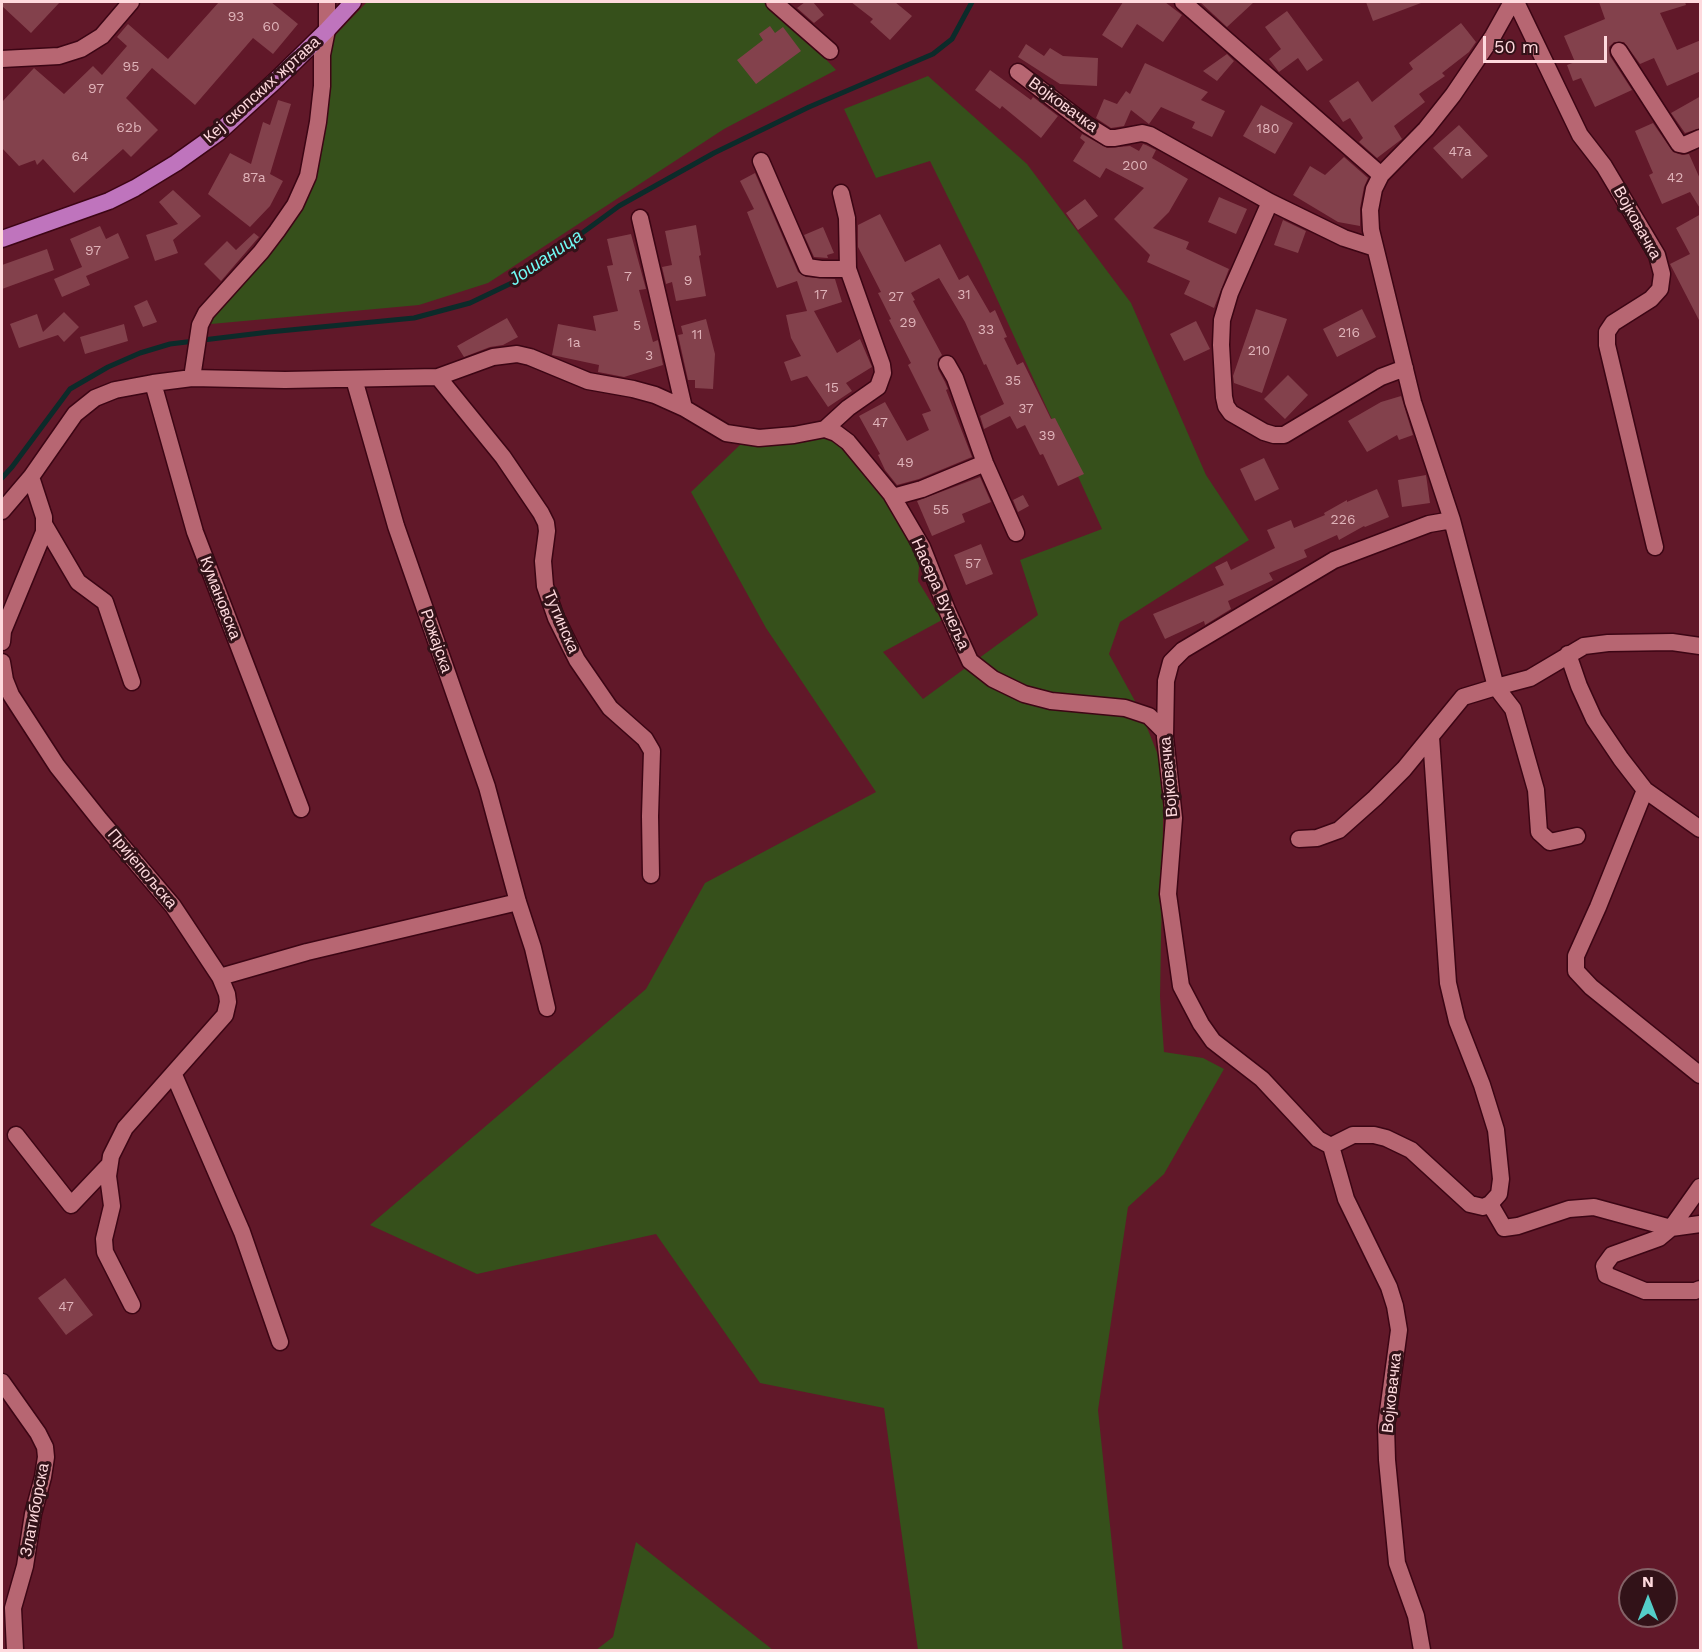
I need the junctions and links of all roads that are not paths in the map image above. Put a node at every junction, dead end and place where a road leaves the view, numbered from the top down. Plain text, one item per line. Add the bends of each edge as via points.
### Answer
1 (131, 2) edge
2 (327, 2) edge
3 (353, 2) edge
4 (774, 2) edge
5 (1183, 2) edge
6 (1514, 2) edge
7 (327, 30) junction
8 (830, 51) dead end
9 (1619, 51) dead end
10 (2, 60) edge
11 (1018, 72) dead end
12 (1701, 138) edge
13 (762, 161) dead end
14 (1381, 175) junction
15 (841, 193) dead end
16 (1270, 202) junction
17 (640, 218) dead end
18 (2, 239) edge
19 (1375, 248) junction
20 (848, 269) junction
21 (946, 364) dead end
22 (1405, 369) junction
23 (193, 370) junction
24 (438, 377) junction
25 (354, 379) junction
26 (153, 382) junction
27 (684, 408) junction
28 (825, 429) junction
29 (985, 463) junction
30 (31, 477) junction
31 (893, 497) junction
32 (2, 511) edge
33 (1452, 520) junction
34 (44, 524) junction
35 (1016, 533) dead end
36 (1655, 547) dead end
37 (2, 642) edge
38 (1701, 646) edge
39 (1568, 654) junction
40 (2, 662) edge
41 (132, 682) dead end
42 (1496, 687) junction
43 (1165, 732) junction
44 (1431, 737) junction
45 (1645, 790) junction
46 (301, 809) dead end
47 (1701, 829) edge
48 (1577, 836) dead end
49 (1299, 839) dead end
50 (651, 875) dead end
51 (518, 903) junction
52 (220, 976) junction
53 (547, 1008) dead end
54 (174, 1075) junction
55 (1701, 1075) edge
56 (16, 1135) dead end
57 (1331, 1146) junction
58 (108, 1166) junction
59 (1701, 1187) edge
60 (1490, 1204) junction
61 (1701, 1224) edge
62 (1671, 1228) junction
63 (1701, 1289) edge
64 (132, 1305) dead end
65 (280, 1341) dead end
66 (2, 1382) edge
67 (15, 1650) edge
68 (1422, 1650) edge

1 - 10 street via 102,36 81,50 59,56
2 - 7 street
3 - 7 main road, Кеј скопских жртава
4 - 8 street
5 - 14 street
6 - 14 street, Војковачка via 1453,95
6 - 36 street, Војковачка via 1580,135 1604,166 1658,255 1660,289 1612,323 1607,332
7 - 18 main road, Кеј скопских жртава via 218,133 176,164 109,201
7 - 23 street, Кеј скопских жртава via 318,122 301,194 272,238 206,313 200,325
9 - 12 street via 1679,144
11 - 16 street, Војковачка via 1108,138 1150,135
13 - 20 street via 807,267
14 - 19 street, Војковачка via 1370,210
15 - 20 street via 847,218
16 - 19 street, Војковачка via 1344,238
16 - 22 street via 1222,320 1224,388 1231,413 1264,432 1284,435 1382,377
17 - 27 street
19 - 22 street, Војковачка
20 - 28 street via 882,365 882,380
21 - 29 street via 955,378
22 - 33 street, Војковачка
23 - 25 street via 285,380
23 - 26 street
24 - 25 street
24 - 27 street via 493,357 517,354 588,381 646,392
24 - 50 street, Тутинска via 503,457 541,513 547,531 545,586 556,618 577,660 610,708 645,739 652,751
25 - 51 street, Рожајска via 393,517 487,787
26 - 30 street via 95,398 75,414
26 - 46 street, Кумановска via 195,532
27 - 28 street via 726,434 745,437
28 - 31 street, Насера Вучеља via 848,442
29 - 31 street
29 - 35 street
30 - 32 street
30 - 34 street
31 - 43 street, Насера Вучеља via 922,547 970,661 980,670 1024,694 1137,711 1149,716
33 - 42 street, Војковачка
33 - 43 street, Војковачка via 1429,524 1334,560 1183,650 1171,662 1166,681
34 - 37 street
34 - 41 street via 78,582 105,602
38 - 39 street via 1672,642 1608,643 1584,646
39 - 42 street via 1530,678
39 - 45 street via 1594,719
40 - 52 street, Пријепољска via 11,695 57,766 173,906
42 - 44 street via 1463,697
42 - 48 street, Војковачка via 1513,709 1536,790 1539,832 1550,842
43 - 57 street, Војковачка via 1174,818 1168,894 1181,986 1213,1041 1262,1079 1318,1139
44 - 49 street via 1390,783 1339,830
44 - 60 street via 1448,983 1499,1147 1501,1186
45 - 47 street
45 - 55 street via 1576,956 1576,971
51 - 52 street
51 - 53 street, Рожајска
52 - 54 street, Пријепољска via 227,994 225,1015
54 - 58 street, Пријепољска via 125,1128
54 - 65 street via 242,1232
56 - 58 street, Пријепољска via 71,1205
57 - 60 street via 1353,1135 1386,1138 1411,1150 1470,1204
57 - 68 street, Војковачка via 1346,1199 1395,1306 1399,1330 1386,1426 1387,1460 1397,1563 1416,1616
58 - 64 street, Пријепољска via 112,1206 105,1252
59 - 62 street
60 - 62 street via 1504,1228 1569,1209 1594,1208
61 - 62 street
62 - 63 street via 1659,1238 1612,1255 1604,1266 1606,1275 1645,1291
66 - 67 street, Златиборска via 38,1433 46,1456 13,1608

